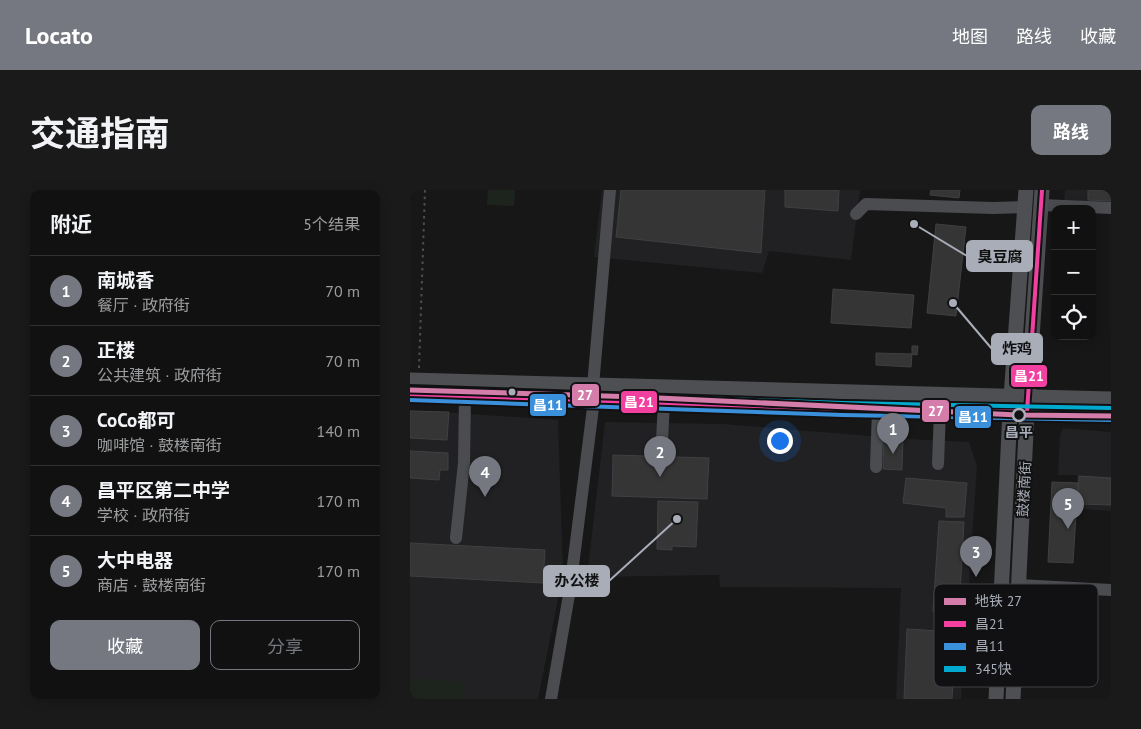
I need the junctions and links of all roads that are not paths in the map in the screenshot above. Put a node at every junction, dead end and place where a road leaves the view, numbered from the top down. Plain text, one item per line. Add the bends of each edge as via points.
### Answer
1 (610, 190) edge
2 (1026, 190) edge
3 (1041, 197) edge
4 (1025, 207) junction
5 (1111, 208) edge
6 (856, 214) dead end
7 (414, 380) edge
8 (594, 393) junction
9 (410, 394) edge
10 (465, 396) junction
11 (1111, 399) edge
12 (664, 402) junction
13 (1011, 404) junction
14 (1028, 404) junction
15 (878, 409) junction
16 (940, 410) junction
17 (1111, 414) edge
18 (662, 440) dead end
19 (938, 464) dead end
20 (876, 467) dead end
21 (456, 538) dead end
22 (1002, 584) edge
23 (1019, 584) edge
24 (1098, 589) edge
25 (1111, 590) edge
26 (551, 699) edge
27 (560, 699) edge

1 - 8 street
2 - 4 main road, 鼓楼南街
3 - 5 street
3 - 14 main road, 鼓楼南街
4 - 6 street via 866,204
4 - 13 main road, 鼓楼南街
7 - 8 main road
8 - 10 main road
8 - 12 main road
8 - 13 main road
8 - 26 street via 570,589
9 - 10 main road
10 - 21 street via 464,463
11 - 14 main road
12 - 15 main road
12 - 18 street
13 - 14 main road
13 - 16 main road
13 - 22 main road, 鼓楼南街
14 - 17 main road
14 - 23 main road, 鼓楼南街
15 - 16 main road
15 - 20 street
16 - 19 street
24 - 25 street
26 - 27 street

